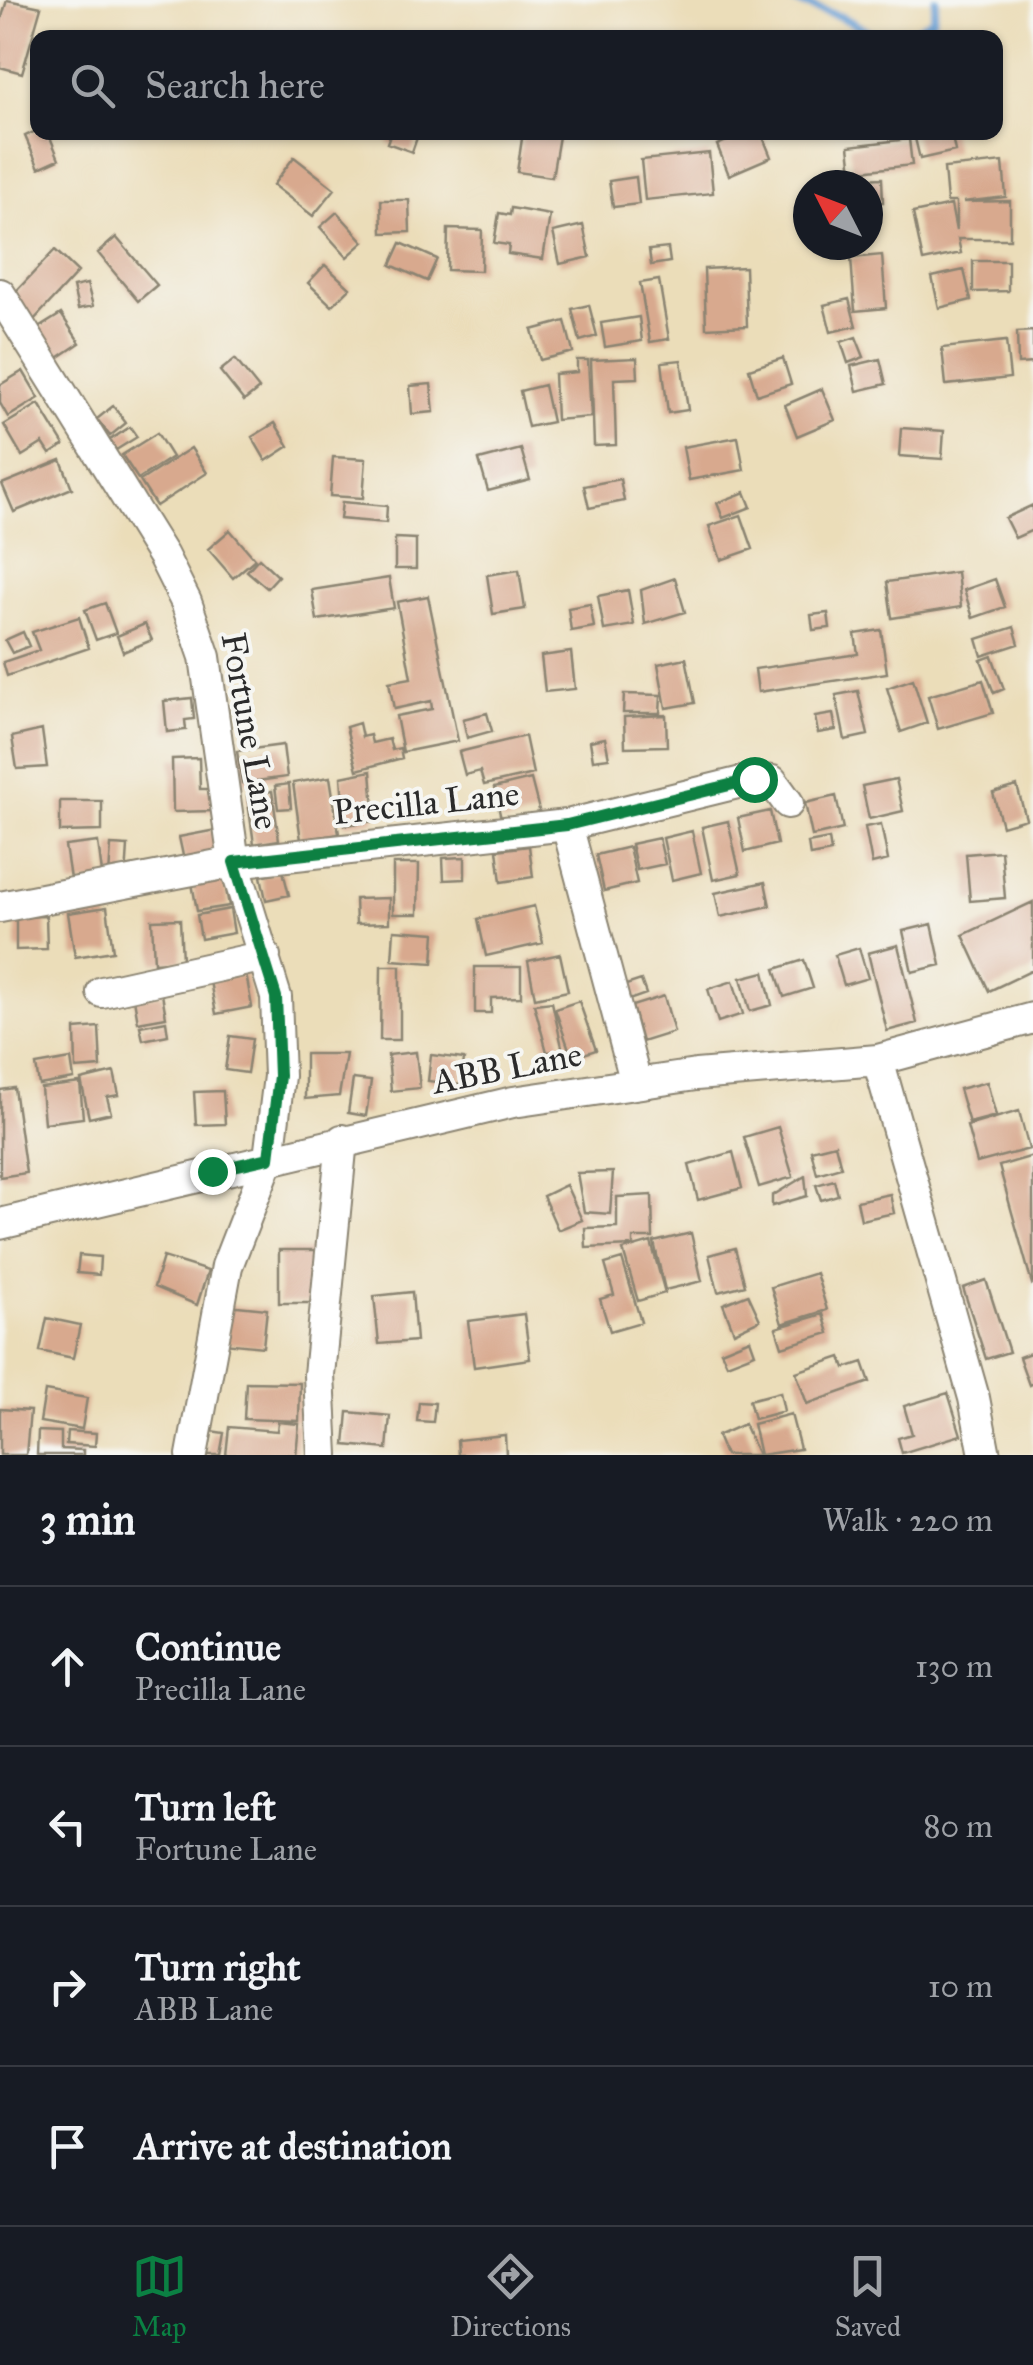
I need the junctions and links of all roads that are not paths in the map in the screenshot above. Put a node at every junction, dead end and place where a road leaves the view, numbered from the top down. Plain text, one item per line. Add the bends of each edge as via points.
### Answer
1 (0, 294) edge
2 (788, 803) dead end
3 (567, 825) junction
4 (234, 862) junction
5 (0, 906) edge
6 (264, 956) junction
7 (102, 992) dead end
8 (1033, 1018) edge
9 (878, 1060) junction
10 (636, 1083) junction
11 (342, 1140) junction
12 (269, 1158) junction
13 (0, 1224) edge
14 (192, 1455) edge
15 (322, 1455) edge
16 (986, 1455) edge

1 - 4 street, Fortune Lane via 186,602 205,657
2 - 3 street, Precilla Lane via 764,778
3 - 4 street, Precilla Lane
3 - 10 street
4 - 5 street, Precilla Lane
4 - 6 street, Fortune Lane
6 - 7 street
6 - 12 street, Fortune Lane via 276,997 279,1076
8 - 9 street, ABB Lane
9 - 10 street, ABB Lane
9 - 16 street
10 - 11 street, ABB Lane
11 - 12 street, ABB Lane
11 - 15 street via 319,1375
12 - 13 street, ABB Lane
12 - 14 street, Fortune Lane via 228,1266

